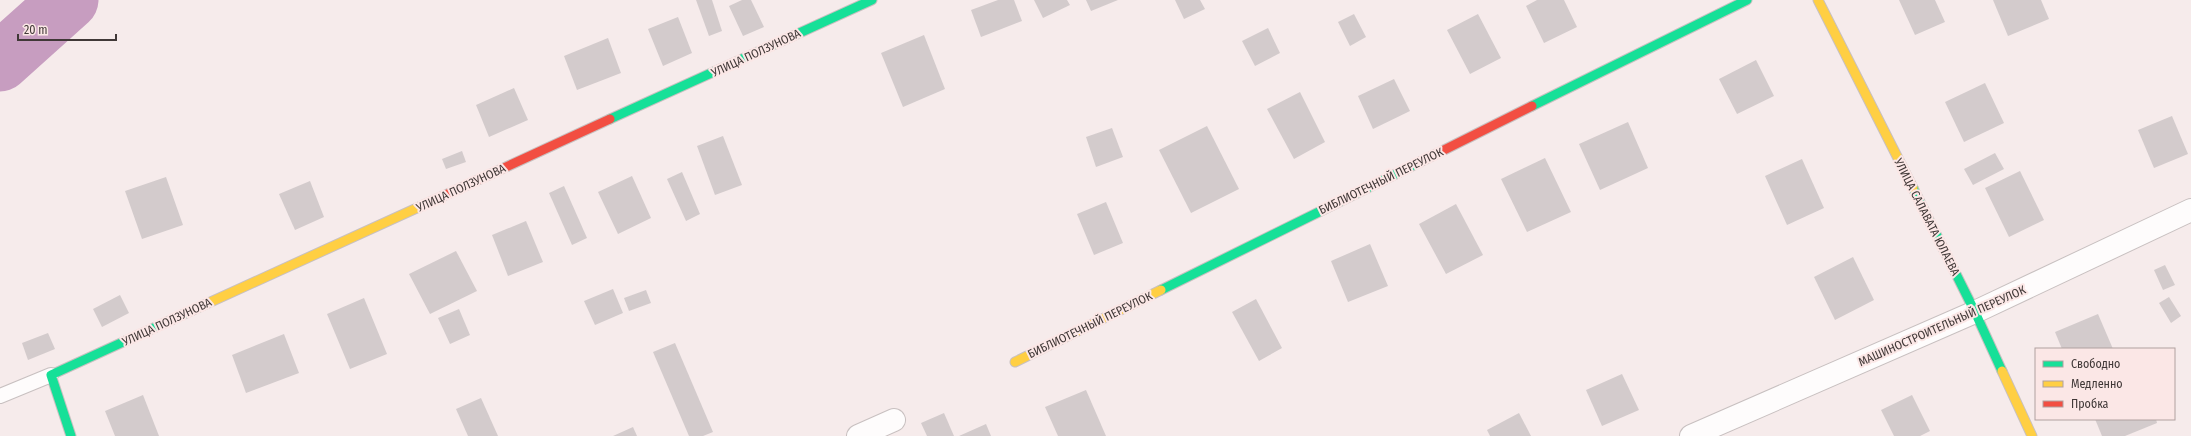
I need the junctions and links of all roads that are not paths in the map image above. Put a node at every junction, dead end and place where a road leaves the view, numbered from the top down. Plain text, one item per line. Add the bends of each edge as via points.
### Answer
1 (872, 0) edge
2 (1747, 0) edge
3 (1818, 0) edge
4 (2191, 210) edge
5 (1975, 312) junction
6 (1015, 362) dead end
7 (51, 375) junction
8 (0, 396) edge
9 (894, 420) dead end
10 (71, 436) edge
11 (858, 436) edge
12 (1690, 436) edge
13 (2032, 436) edge

1 - 7 street, УЛИЦА ПОЛЗУНОВА
2 - 6 street, БИБЛИОТЕЧНЫЙ ПЕРЕУЛОК
3 - 5 street, УЛИЦА САЛАВАТА ЮЛАЕВА
4 - 5 street, МАШИНОСТРОИТЕЛЬНЫЙ ПЕРЕУЛОК
5 - 12 street, МАШИНОСТРОИТЕЛЬНЫЙ ПЕРЕУЛОК
5 - 13 street, УЛИЦА САЛАВАТА ЮЛАЕВА
7 - 8 lane
7 - 10 street
9 - 11 street

